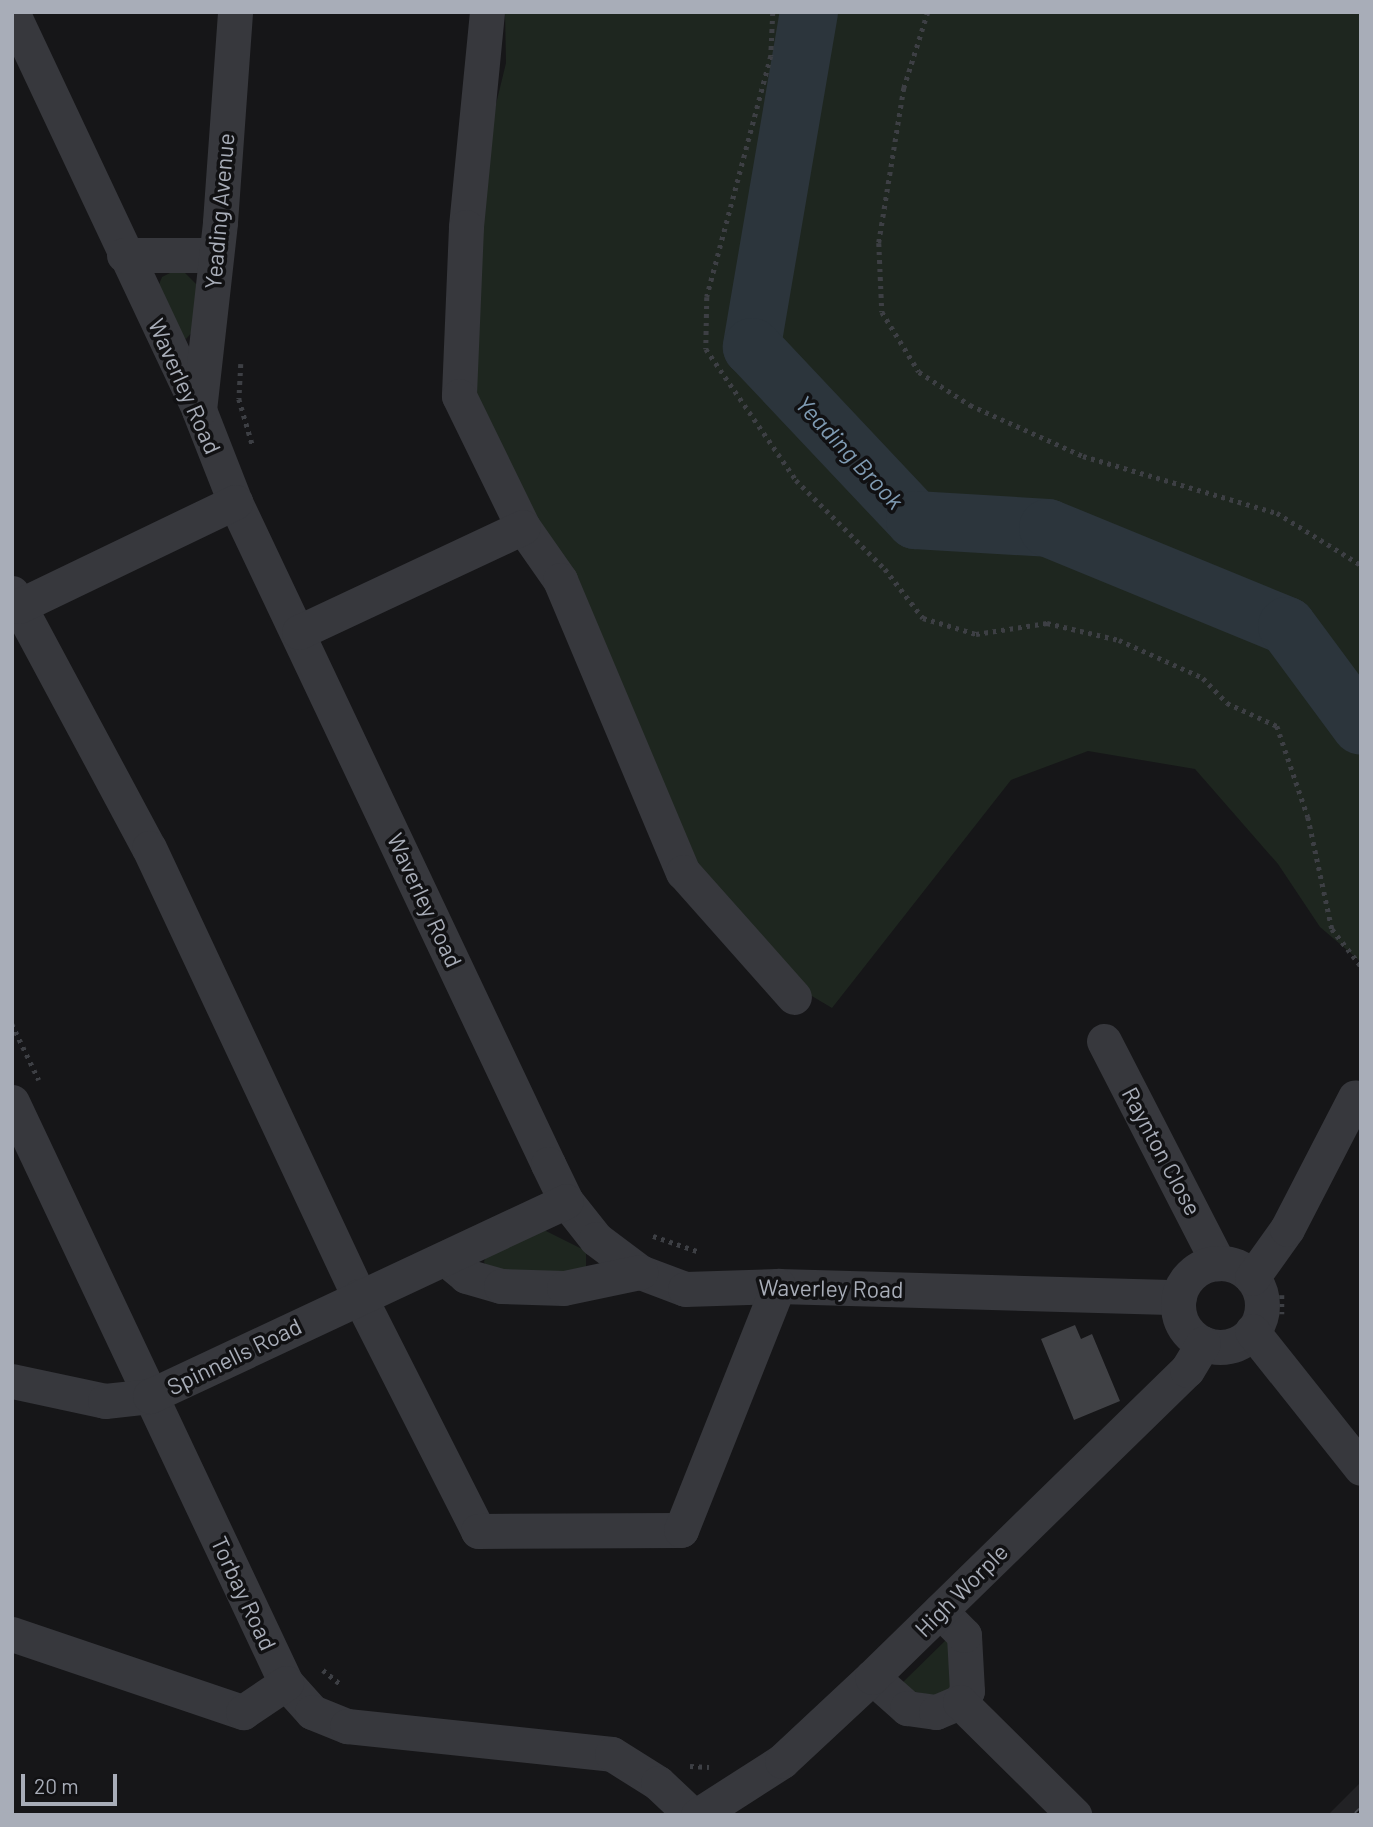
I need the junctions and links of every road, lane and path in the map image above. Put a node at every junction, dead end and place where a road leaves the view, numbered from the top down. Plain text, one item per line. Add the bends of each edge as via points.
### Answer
1 (12, 12) edge
2 (235, 12) edge
3 (487, 12) edge
4 (773, 12) edge
5 (928, 12) edge
6 (124, 255) junction
7 (215, 255) junction
8 (199, 410) junction
9 (235, 502) junction
10 (523, 527) junction
11 (1361, 565) edge
12 (15, 599) edge
13 (299, 632) junction
14 (1361, 966) edge
15 (794, 996) dead end
16 (1104, 1041) dead end
17 (1356, 1097) dead end
18 (12, 1101) edge
19 (566, 1201) junction
20 (446, 1259) junction
21 (1218, 1263) junction
22 (640, 1272) junction
23 (1252, 1278) junction
24 (778, 1286) junction
25 (359, 1296) junction
26 (1179, 1297) junction
27 (1252, 1331) junction
28 (1203, 1343) junction
29 (12, 1381) edge
30 (150, 1396) junction
31 (1361, 1468) edge
32 (940, 1611) junction
33 (12, 1634) edge
34 (872, 1677) junction
35 (286, 1683) junction
36 (960, 1702) junction
37 (692, 1815) edge
38 (698, 1815) edge
39 (1073, 1815) edge

1 - 6 street, Waverley Road
2 - 7 street, Yeading Avenue
3 - 10 street via 466,227 459,396
4 - 14 path via 771,56 707,297 706,349 796,480 885,569 923,618 976,634 1047,622 1119,640 1203,678 1227,703 1277,726 1308,817 1332,929
5 - 11 path via 904,88 879,243 882,312 919,372 970,405 1083,456 1278,513
6 - 7 street
6 - 8 street, Waverley Road
7 - 8 street, Yeading Avenue
8 - 9 street, Waverley Road
9 - 12 street
9 - 13 street, Waverley Road
10 - 13 street
10 - 15 street via 559,580 684,872
12 - 25 street via 149,848
13 - 19 street, Waverley Road
16 - 21 street, Raynton Close
17 - 23 street via 1287,1229
18 - 30 street, Torbay Road
19 - 20 street, Spinnells Road
19 - 22 street, Waverley Road via 596,1239
20 - 22 street via 466,1276 501,1286 564,1288
20 - 25 street, Spinnells Road
21 - 23 street via 1242,1269
21 - 26 street via 1193,1273
22 - 24 street, Waverley Road via 685,1289
23 - 27 street via 1262,1312
24 - 25 street via 681,1530 478,1531
24 - 26 street, Waverley Road
25 - 30 street, Spinnells Road
26 - 28 street via 1183,1323
27 - 28 street via 1229,1346
27 - 31 street
28 - 32 street, High Worple via 1187,1370
29 - 30 street, Spinnells Road via 105,1401
30 - 35 street, Torbay Road
32 - 34 street, High Worple
32 - 36 street via 964,1635 967,1691
33 - 35 street via 243,1712
34 - 36 street via 907,1708 936,1712
34 - 38 street, High Worple via 782,1761
35 - 37 street, Torbay Road via 312,1712 347,1726 612,1754 658,1783
36 - 39 street

